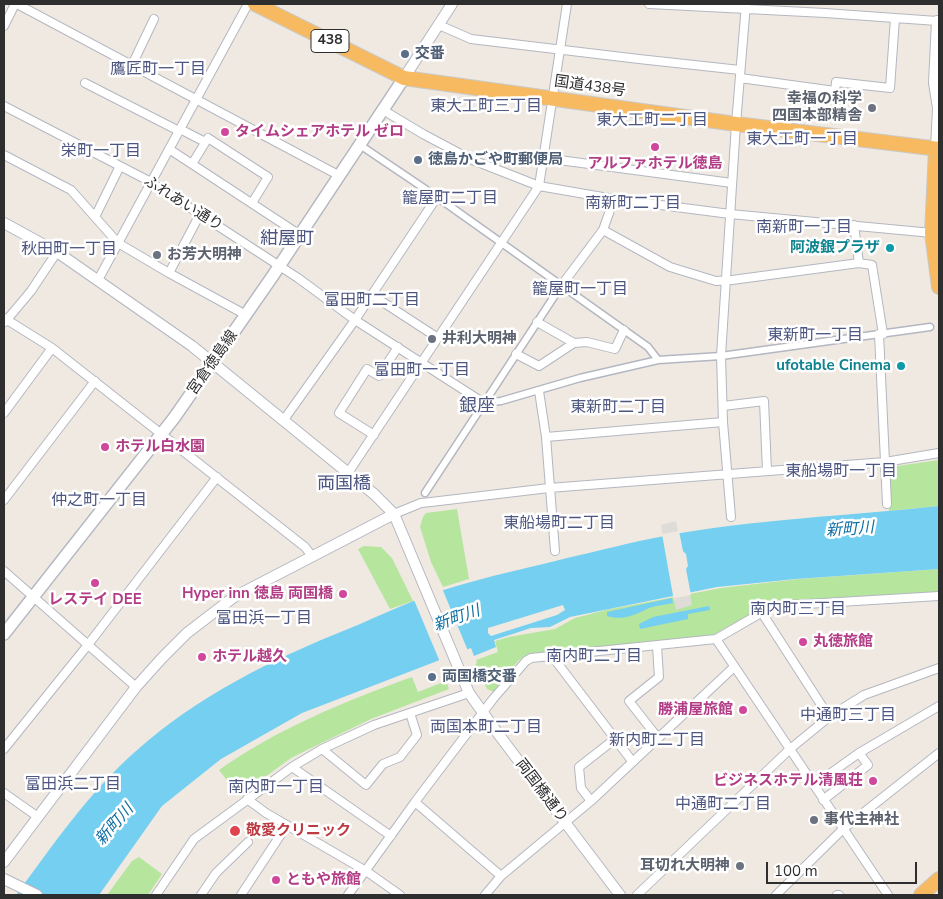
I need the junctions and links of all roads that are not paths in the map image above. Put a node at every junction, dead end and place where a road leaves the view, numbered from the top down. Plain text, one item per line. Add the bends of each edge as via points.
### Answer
1 (16, 4) edge
2 (248, 4) edge
3 (255, 4) edge
4 (452, 4) edge
5 (567, 4) edge
6 (649, 4) edge
7 (825, 4) edge
8 (746, 6) edge
9 (824, 13) junction
10 (895, 18) junction
11 (154, 19) dead end
12 (938, 21) edge
13 (438, 25) junction
14 (4, 26) edge
15 (561, 49) junction
16 (132, 65) junction
17 (740, 70) junction
18 (404, 78) junction
19 (740, 78) junction
20 (85, 83) dead end
21 (197, 99) junction
22 (553, 99) junction
23 (4, 106) edge
24 (383, 110) junction
25 (736, 124) junction
26 (180, 130) junction
27 (205, 142) junction
28 (360, 145) junction
29 (169, 149) junction
30 (938, 149) edge
31 (4, 155) edge
32 (544, 158) junction
33 (192, 164) junction
34 (120, 166) junction
35 (340, 176) junction
36 (150, 182) junction
37 (732, 183) junction
38 (538, 186) junction
39 (437, 197) junction
40 (614, 199) junction
41 (252, 203) junction
42 (200, 214) junction
43 (730, 214) junction
44 (95, 217) junction
45 (4, 223) edge
46 (854, 225) junction
47 (602, 230) junction
48 (932, 233) junction
49 (300, 235) junction
50 (118, 243) junction
51 (502, 243) junction
52 (57, 252) junction
53 (859, 263) junction
54 (279, 266) junction
55 (168, 273) junction
56 (98, 280) junction
57 (727, 280) junction
58 (561, 286) junction
59 (939, 287) edge
60 (372, 295) junction
61 (246, 315) junction
62 (5, 320) edge
63 (356, 320) junction
64 (537, 322) junction
65 (930, 327) dead end
66 (624, 330) junction
67 (880, 334) junction
68 (438, 338) junction
69 (574, 343) junction
70 (52, 348) junction
71 (398, 348) junction
72 (516, 354) junction
73 (720, 356) junction
74 (658, 360) junction
75 (214, 362) junction
76 (421, 362) junction
77 (95, 381) junction
78 (539, 391) junction
79 (484, 403) junction
80 (722, 406) junction
81 (4, 413) edge
82 (283, 421) junction
83 (723, 422) junction
84 (162, 433) junction
85 (374, 435) junction
86 (546, 437) junction
87 (939, 453) edge
88 (885, 462) junction
89 (768, 471) junction
90 (348, 473) junction
91 (727, 474) junction
92 (217, 477) junction
93 (549, 488) junction
94 (425, 493) dead end
95 (4, 500) edge
96 (887, 504) dead end
97 (394, 514) junction
98 (732, 517) dead end
99 (555, 551) dead end
100 (312, 556) junction
101 (4, 571) edge
102 (939, 596) edge
103 (33, 597) junction
104 (762, 613) junction
105 (4, 634) edge
106 (716, 639) junction
107 (88, 646) junction
108 (657, 646) junction
109 (552, 656) junction
110 (734, 667) junction
111 (939, 668) edge
112 (136, 687) junction
113 (469, 693) junction
114 (939, 706) edge
115 (410, 713) junction
116 (483, 713) junction
117 (830, 717) junction
118 (658, 738) junction
119 (615, 740) junction
120 (4, 749) edge
121 (322, 749) junction
122 (790, 749) junction
123 (859, 753) junction
124 (939, 753) edge
125 (632, 762) junction
126 (292, 767) junction
127 (814, 785) junction
128 (4, 793) edge
129 (246, 799) junction
130 (824, 800) junction
131 (591, 801) junction
132 (415, 802) junction
133 (38, 817) junction
134 (565, 823) junction
135 (287, 825) junction
136 (843, 829) junction
137 (391, 836) junction
138 (248, 842) dead end
139 (4, 862) edge
140 (366, 871) junction
141 (501, 876) junction
142 (939, 879) edge
143 (6, 880) edge
144 (38, 895) edge
145 (156, 895) edge
146 (201, 895) edge
147 (241, 895) edge
148 (348, 895) edge
149 (400, 895) edge
150 (485, 895) edge
151 (620, 895) edge
152 (637, 895) edge
153 (776, 895) edge
154 (888, 895) edge
155 (921, 895) edge

1 - 14 street
1 - 16 street
2 - 21 street
3 - 18 highway, 国道438号 / 438
4 - 13 street
5 - 15 street
6 - 8 street
7 - 9 street
8 - 9 street
8 - 17 street
9 - 10 street
10 - 12 street
10 - 19 street via 890,88 836,82 835,91
11 - 16 street
12 - 30 street via 934,83
13 - 15 street via 471,39
13 - 18 street
15 - 17 street
15 - 22 street
16 - 21 street
17 - 19 street
18 - 22 highway, 国道438号 / 438
18 - 24 main road, 宮倉徳島線
19 - 25 street
20 - 26 street
21 - 26 street
21 - 35 street
22 - 25 highway, 国道438号 / 438
22 - 32 street
23 - 34 street, ふれあい通り
24 - 28 main road, 宮倉徳島線
24 - 38 street via 470,159
25 - 30 highway, 国道438号 / 438
25 - 37 street
26 - 27 street
26 - 29 street
27 - 33 street
27 - 41 street via 208,138 268,176
28 - 35 main road, 宮倉徳島線
28 - 39 street
29 - 33 street
29 - 36 street
30 - 48 highway
31 - 44 street via 71,190
32 - 37 street
32 - 38 street
33 - 41 street
34 - 36 street, ふれあい通り
34 - 44 street
35 - 49 main road, 宮倉徳島線
36 - 42 street, ふれあい通り
36 - 50 street
37 - 43 street
38 - 40 street
38 - 51 street
39 - 51 street
39 - 60 street
40 - 43 street
40 - 47 street
41 - 49 street
42 - 54 street, ふれあい通り
42 - 55 street
43 - 46 street
43 - 57 street
44 - 50 street
45 - 52 street
46 - 48 street
46 - 53 street
47 - 57 street via 670,267
47 - 58 street
48 - 59 highway
49 - 54 main road, 宮倉徳島線
50 - 55 street
50 - 56 street
51 - 58 street
51 - 68 street
52 - 56 street
52 - 62 street via 31,291
53 - 57 street
53 - 67 street via 872,265
54 - 61 main road, 宮倉徳島線
54 - 63 street, ふれあい通り
55 - 61 street
56 - 75 street
57 - 73 street
58 - 64 street
58 - 66 street
60 - 63 street
60 - 68 street
61 - 75 main road, 宮倉徳島線
62 - 70 street
63 - 71 street, ふれあい通り
63 - 82 street
64 - 69 street
64 - 72 street
65 - 67 street
66 - 69 street via 615,349 587,342
66 - 74 street via 648,347
67 - 73 street
67 - 88 street
68 - 76 street
69 - 72 street via 539,366
70 - 77 street
70 - 81 street
71 - 76 street, ふれあい通り
71 - 85 street via 379,376 367,369 339,413
72 - 79 street
73 - 74 street
73 - 80 street
74 - 78 street
75 - 82 street
75 - 84 main road, 宮倉徳島線
76 - 79 street, ふれあい通り
76 - 85 street
77 - 84 street
77 - 95 street
78 - 79 street
78 - 86 street
79 - 94 street
80 - 83 street
80 - 89 street via 764,401
82 - 90 street
83 - 86 street
83 - 91 street
84 - 92 street
84 - 103 main road, 宮倉徳島線
85 - 90 street
86 - 93 street
87 - 88 street
88 - 89 street
88 - 96 street
89 - 91 street
90 - 97 street
91 - 93 street
91 - 98 street
92 - 100 street
92 - 107 street
93 - 97 street via 431,502
93 - 99 street
97 - 100 street
97 - 113 street, 両国橋通り
100 - 112 street via 220,606 174,645
101 - 103 street
102 - 104 street via 773,606
103 - 105 main road, 宮倉徳島線
103 - 107 street
104 - 106 street
104 - 117 street
106 - 108 street
106 - 110 street
107 - 112 street
107 - 120 street
108 - 109 street
108 - 118 street via 659,677 629,701
109 - 116 street via 526,661
109 - 119 street
110 - 118 street
110 - 122 street
111 - 117 street via 864,695
112 - 133 street
113 - 115 street
113 - 116 street, 両国橋通り
114 - 123 street
115 - 121 street via 374,725
115 - 121 street via 418,734 400,757 383,764 366,785
116 - 132 street
116 - 134 street, 両国橋通り
117 - 122 street
118 - 125 street
119 - 125 street
119 - 131 street via 579,767 581,788
121 - 126 street
122 - 127 street
122 - 152 street
123 - 127 street
123 - 130 street via 868,766
124 - 136 street
125 - 131 street
126 - 129 street
126 - 137 street
127 - 130 street
128 - 133 street
129 - 135 street
129 - 145 street via 194,839
130 - 136 street
131 - 134 street
132 - 137 street
132 - 141 street
133 - 139 street
134 - 141 street
134 - 151 street, 両国橋通り
135 - 140 street
135 - 147 street
136 - 153 street
136 - 154 street
137 - 140 street
138 - 146 street via 216,873
140 - 148 street
140 - 149 street
141 - 150 street
142 - 155 highway
143 - 144 street

